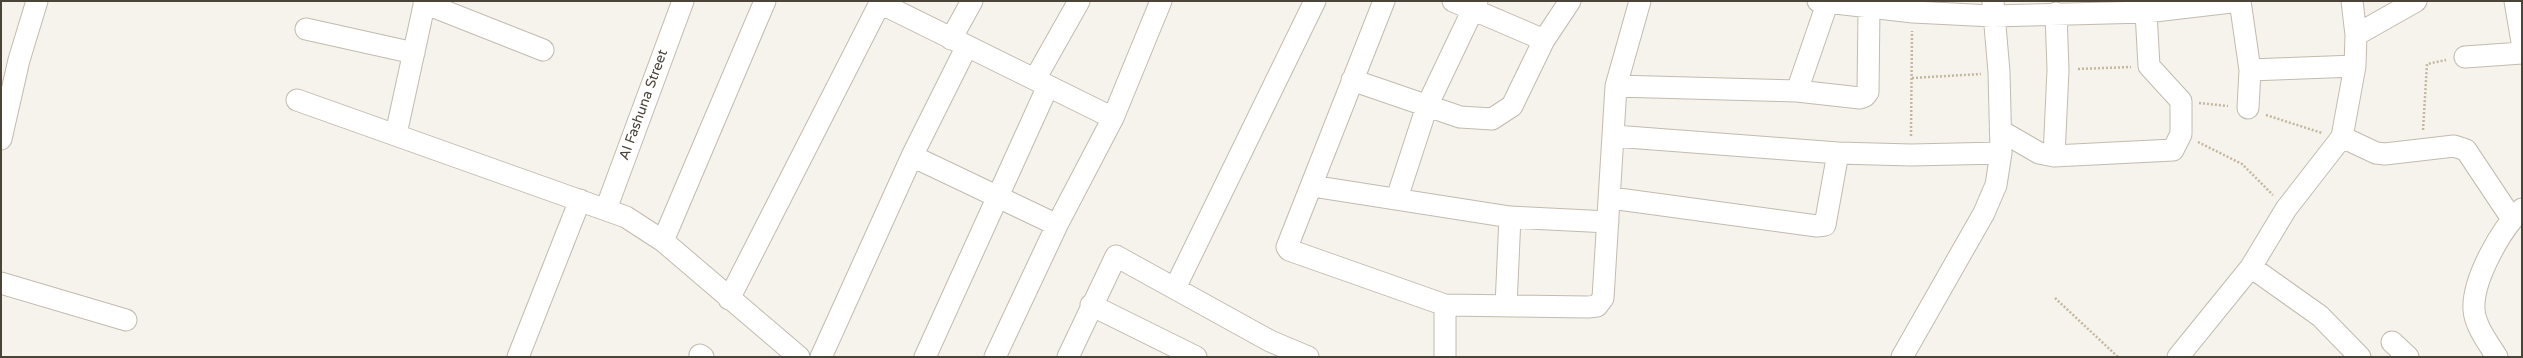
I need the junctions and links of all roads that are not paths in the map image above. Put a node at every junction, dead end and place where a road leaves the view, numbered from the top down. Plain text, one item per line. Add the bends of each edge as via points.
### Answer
1 (37, 1) edge
2 (683, 1) edge
3 (765, 1) edge
4 (972, 1) edge
5 (1079, 1) edge
6 (1161, 1) edge
7 (1315, 1) edge
8 (1384, 1) edge
9 (1453, 1) edge
10 (1570, 1) edge
11 (1640, 1) edge
12 (2240, 1) edge
13 (2352, 1) edge
14 (2416, 1) edge
15 (2515, 1) edge
16 (425, 2) edge
17 (880, 2) edge
18 (1824, 2) edge
19 (1475, 5) edge
20 (1993, 8) edge
21 (1869, 9) junction
22 (2146, 12) junction
23 (2056, 13) junction
24 (306, 29) dead end
25 (2356, 35) junction
26 (1544, 40) junction
27 (959, 42) junction
28 (2522, 42) edge
29 (543, 50) dead end
30 (414, 53) junction
31 (2522, 53) edge
32 (2464, 57) road end
33 (2355, 66) junction
34 (2250, 70) junction
35 (1352, 80) junction
36 (1041, 82) junction
37 (1616, 86) junction
38 (1797, 91) junction
39 (297, 100) dead end
40 (1427, 106) junction
41 (2248, 108) road end
42 (1113, 118) junction
43 (2001, 131) junction
44 (396, 134) junction
45 (1614, 136) junction
46 (2342, 138) junction
47 (1, 139) edge
48 (1838, 153) junction
49 (2001, 153) junction
50 (912, 156) junction
51 (2054, 156) junction
52 (1312, 186) junction
53 (996, 196) junction
54 (1397, 198) junction
55 (1611, 198) junction
56 (580, 200) junction
57 (606, 209) junction
58 (2517, 214) edge
59 (1510, 217) junction
60 (1608, 222) junction
61 (1057, 225) junction
62 (663, 241) junction
63 (2251, 267) junction
64 (1, 284) edge
65 (1175, 288) junction
66 (729, 299) junction
67 (1091, 305) junction
68 (1445, 305) junction
69 (1506, 306) junction
70 (126, 320) dead end
71 (2392, 342) dead end
72 (1266, 349) edge
73 (823, 356) edge
74 (518, 357) edge
75 (799, 357) edge
76 (925, 357) edge
77 (995, 357) edge
78 (1068, 357) edge
79 (1196, 357) edge
80 (1308, 357) edge
81 (1445, 357) edge
82 (1902, 357) edge
83 (2178, 357) edge
84 (2360, 357) edge
85 (2408, 357) edge
86 (2497, 357) edge

1 - 47 street via 19,60
2 - 57 street, Al Fashuna Street
3 - 62 street
4 - 27 street
5 - 36 street
6 - 42 street
7 - 65 street
8 - 35 street
9 - 19 street
10 - 26 street
11 - 37 street
12 - 22 street
12 - 34 street
13 - 25 street
14 - 25 street
15 - 28 street
16 - 29 street
16 - 30 street
17 - 27 street
17 - 66 street
18 - 21 street
18 - 38 street
19 - 26 street
19 - 40 street
20 - 21 street via 1913,12
20 - 23 street
20 - 43 street
21 - 38 street via 1868,92 1865,96 1860,98
22 - 23 street
22 - 51 street via 2149,66 2181,100 2181,134 2173,150
23 - 51 street via 2058,70
24 - 30 street
25 - 33 street
26 - 40 street via 1512,106 1504,113 1492,118 1476,119 1460,117
27 - 36 street
27 - 50 street
30 - 44 street
31 - 32 street
33 - 34 street
33 - 46 street
34 - 41 street
35 - 40 street
35 - 52 street
36 - 42 street
36 - 53 street
37 - 38 street
37 - 45 street
39 - 44 street
40 - 54 street
42 - 61 street
43 - 49 street
43 - 51 street via 2038,153
44 - 56 street
45 - 48 street
45 - 55 street
46 - 58 street via 2376,153 2394,154 2454,146 2466,150
46 - 63 street via 2286,209
48 - 49 street
48 - 55 street via 1825,225
49 - 82 street via 1996,185 1984,213
50 - 53 street
50 - 73 street
52 - 54 street
52 - 68 street via 1288,243 1289,250
53 - 61 street
53 - 76 street
54 - 59 street
55 - 60 street
56 - 57 street
56 - 74 street
57 - 62 street via 626,217
58 - 86 street via 2484,267 2477,289 2474,311
59 - 60 street
59 - 69 street
60 - 69 street via 1603,298 1597,306
61 - 77 street
62 - 66 street
63 - 83 street
63 - 84 street via 2320,316
64 - 70 street
65 - 67 street via 1116,256
65 - 72 street
66 - 75 street
67 - 78 street
67 - 79 street
68 - 69 street
68 - 81 street
71 - 85 street
72 - 80 street

